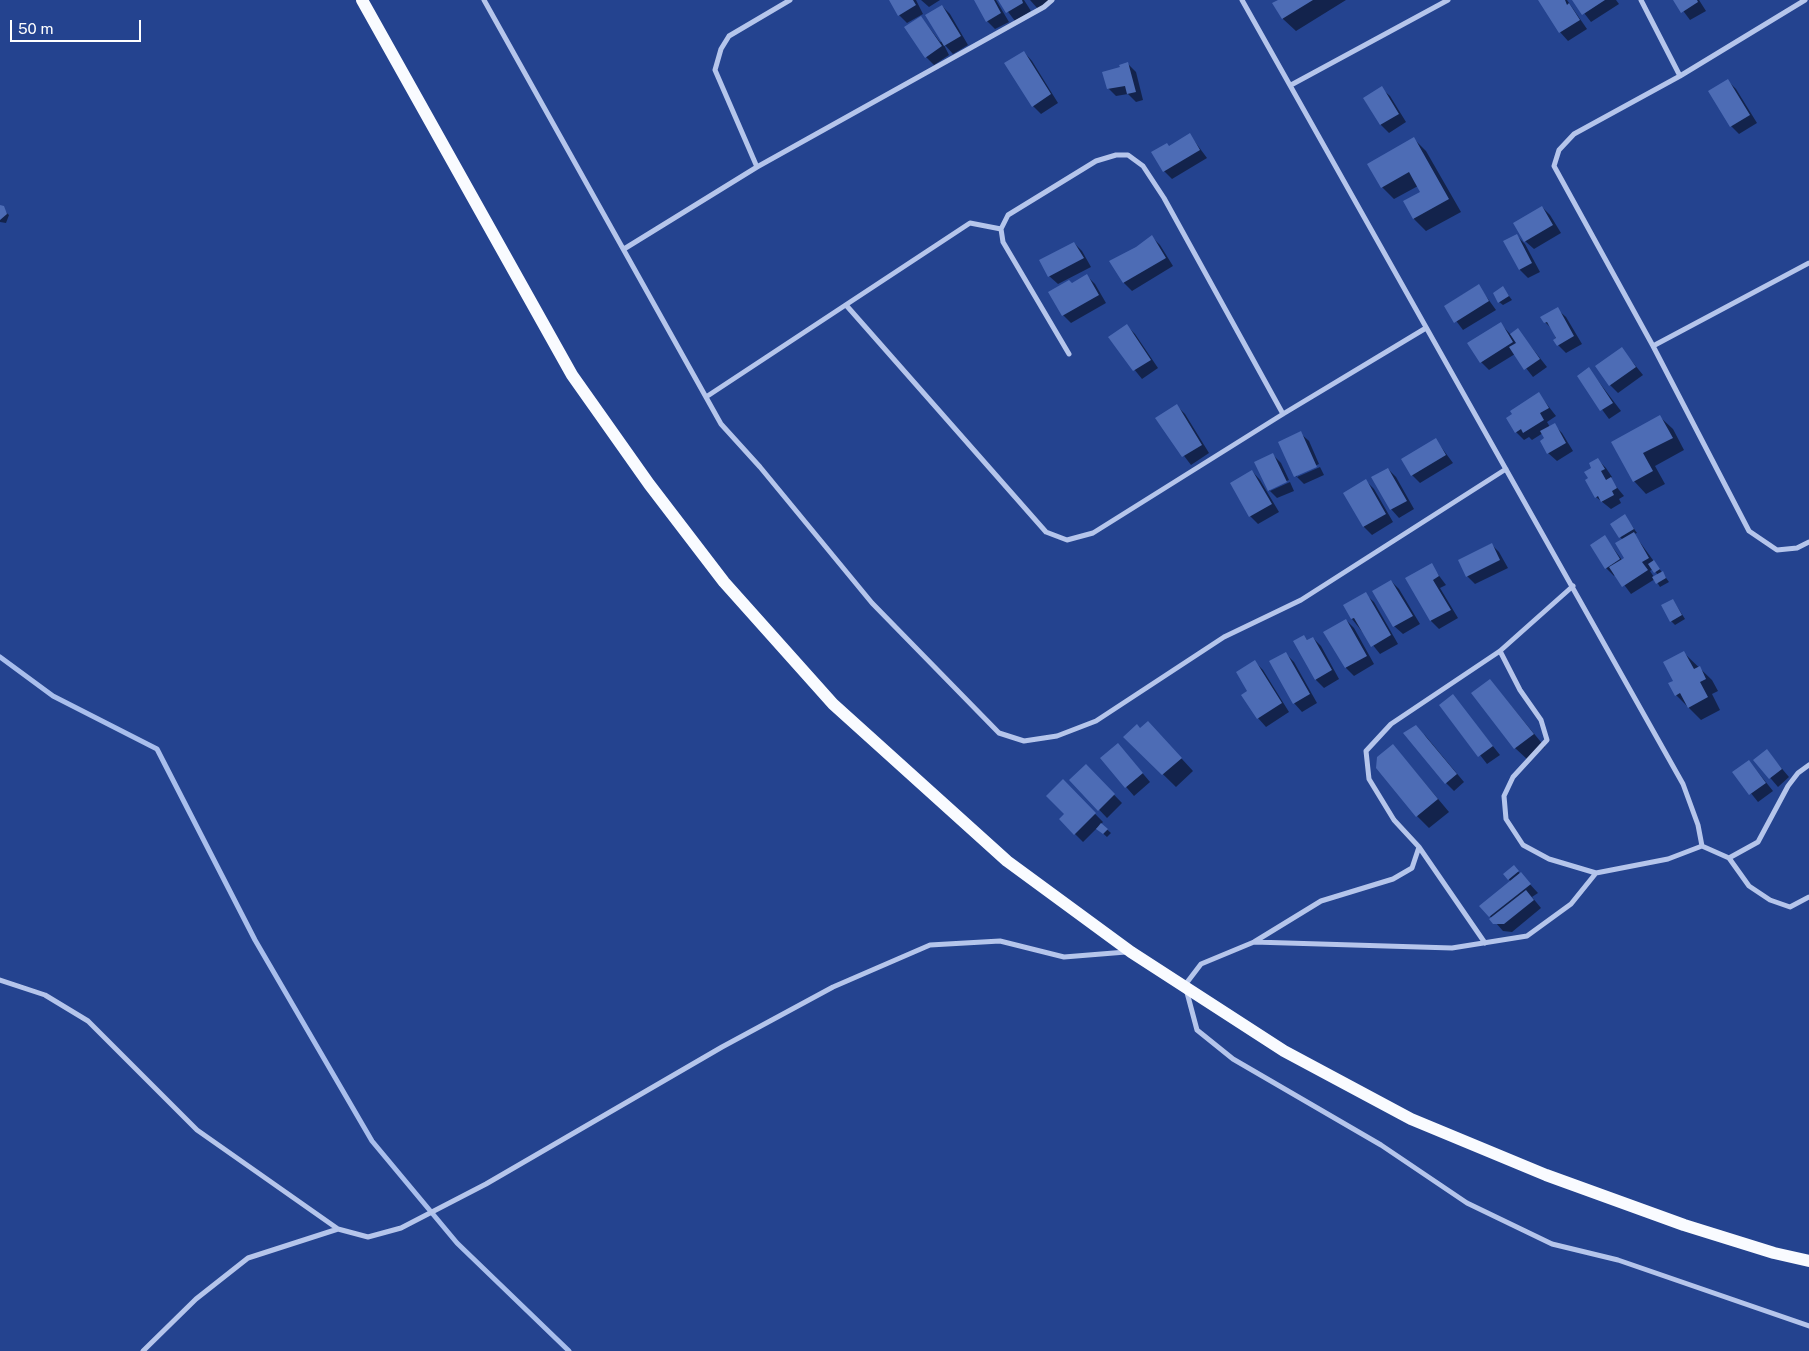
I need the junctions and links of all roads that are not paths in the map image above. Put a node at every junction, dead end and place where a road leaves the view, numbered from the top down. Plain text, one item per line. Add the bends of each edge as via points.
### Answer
1 (362, 0) edge
2 (484, 0) edge
3 (790, 0) edge
4 (1052, 0) edge
5 (1242, 0) edge
6 (1448, 0) edge
7 (1641, 0) edge
8 (1805, 0) edge
9 (1680, 76) junction
10 (1291, 85) junction
11 (757, 167) junction
12 (1001, 229) junction
13 (624, 249) junction
14 (1809, 263) edge
15 (846, 305) junction
16 (1426, 328) junction
17 (1653, 346) junction
18 (1069, 354) dead end
19 (706, 397) junction
20 (1283, 414) junction
21 (1506, 469) junction
22 (1809, 542) edge
23 (1573, 586) junction
24 (1500, 651) junction
25 (1809, 765) edge
26 (1702, 846) junction
27 (1419, 847) junction
28 (1729, 858) junction
29 (1596, 873) junction
30 (1809, 897) edge
31 (1254, 942) junction
32 (1485, 943) junction
33 (1131, 952) junction
34 (0, 980) edge
35 (1185, 985) junction
36 (338, 1229) junction
37 (1809, 1261) edge
38 (1809, 1326) edge
39 (142, 1351) edge

1 - 33 main road via 572,375 724,582 833,704 910,775 1007,861
2 - 13 street
3 - 11 street via 729,36 715,70
4 - 11 street via 1044,8
5 - 10 street
6 - 10 street
7 - 9 street
8 - 9 street
9 - 17 street via 1574,134 1559,150 1554,166
10 - 16 street
11 - 13 street
12 - 15 street via 970,223
12 - 18 street via 1003,242
12 - 20 street via 1008,214 1096,161 1128,155 1143,166 1164,198
13 - 19 street
14 - 17 street
15 - 19 street
15 - 20 street via 1046,532 1066,540 1093,533
16 - 20 street
16 - 21 street
17 - 22 street via 1749,531 1777,550 1797,548
19 - 21 street via 721,424 872,603 999,733 1024,741 1057,736 1096,721 1224,637 1300,600
21 - 23 street
23 - 24 street
23 - 26 street via 1683,784
24 - 27 street via 1391,724 1366,750 1368,779 1394,820
24 - 29 street via 1520,690 1541,720 1547,740 1513,777 1504,796 1506,818 1523,846 1549,859
25 - 28 street via 1788,786 1758,842
26 - 28 street
26 - 29 street via 1668,859
27 - 31 street via 1412,868 1393,879 1321,900
27 - 32 street
28 - 30 street via 1749,886 1770,900 1790,907
29 - 32 street via 1571,904 1527,936
31 - 32 street via 1452,948
31 - 35 street via 1201,964
33 - 35 main road
33 - 36 street via 1064,956 1000,941 930,945 833,987 401,1228 368,1237
34 - 36 street via 45,995 88,1021 197,1130
35 - 37 main road via 1284,1051 1411,1119 1546,1175 1675,1222
35 - 38 street via 1197,1030 1232,1060 1380,1145 1467,1203 1552,1244 1618,1260
36 - 39 street via 248,1258 196,1299

